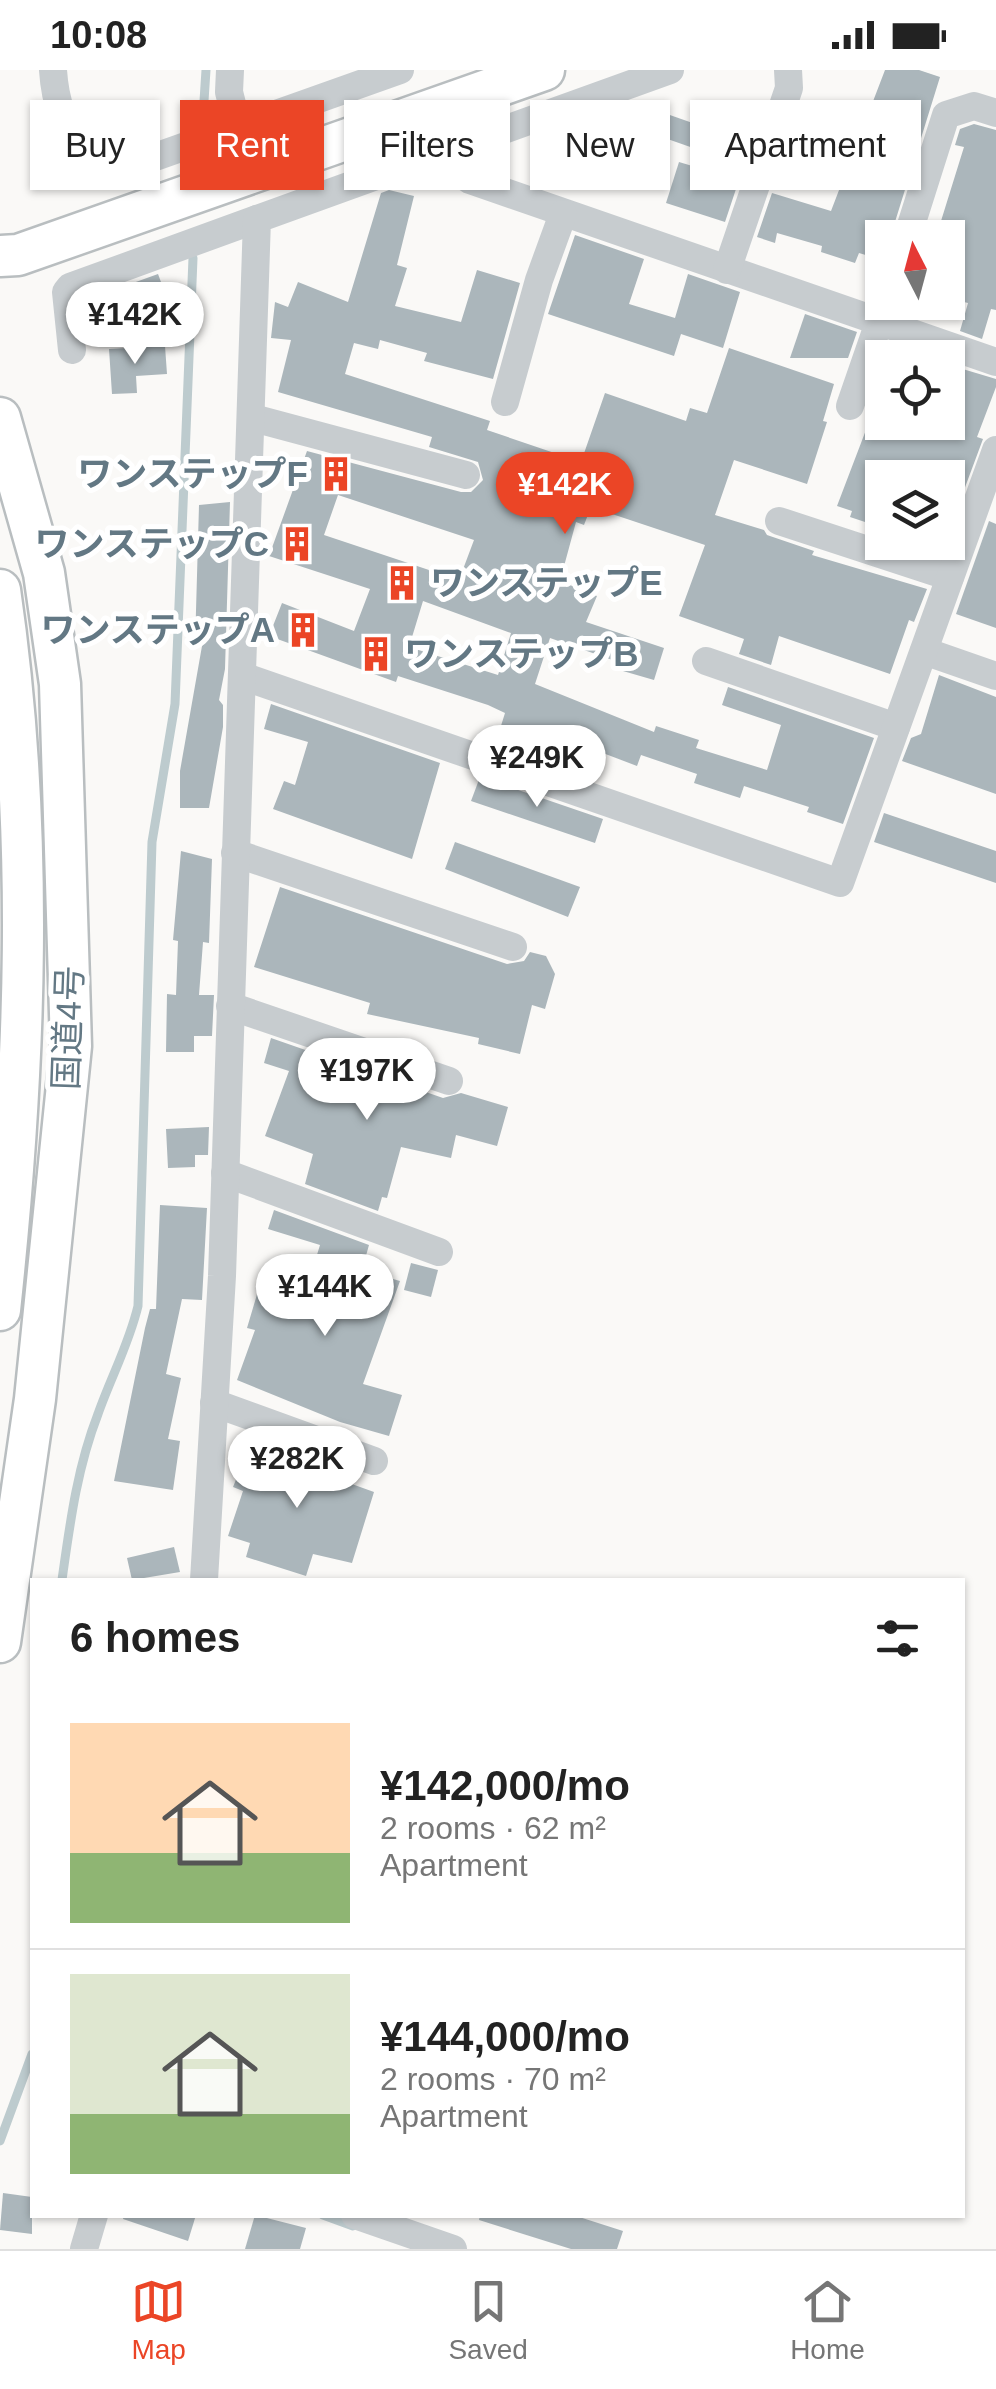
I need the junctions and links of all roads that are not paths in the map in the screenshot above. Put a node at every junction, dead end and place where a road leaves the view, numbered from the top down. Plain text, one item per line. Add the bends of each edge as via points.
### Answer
1 (53, 70) edge
2 (230, 70) edge
3 (400, 70) edge
4 (544, 70) edge
5 (670, 70) edge
6 (788, 70) edge
7 (231, 100) edge
8 (316, 100) edge
9 (996, 114) edge
10 (510, 127) edge
11 (180, 148) edge
12 (344, 187) edge
13 (497, 190) edge
14 (562, 214) junction
15 (257, 219) junction
16 (913, 220) edge
17 (0, 256) edge
18 (726, 270) junction
19 (865, 307) edge
20 (879, 320) edge
21 (900, 320) edge
22 (72, 350) dead end
23 (996, 362) edge
24 (505, 402) dead end
25 (850, 406) dead end
26 (0, 418) edge
27 (253, 418) junction
28 (996, 450) edge
29 (466, 475) dead end
30 (986, 509) edge
31 (779, 521) dead end
32 (950, 576) junction
33 (0, 590) edge
34 (924, 651) junction
35 (706, 661) dead end
36 (242, 676) junction
37 (996, 676) edge
38 (896, 726) junction
39 (235, 853) junction
40 (512, 946) dead end
41 (230, 1006) junction
42 (449, 1081) dead end
43 (225, 1173) junction
44 (439, 1252) dead end
45 (1, 1291) edge
46 (214, 1403) junction
47 (374, 1460) dead end
48 (204, 1578) edge
49 (0, 1642) edge
50 (93, 2218) edge
51 (363, 2218) edge
52 (84, 2249) edge
53 (453, 2249) edge

1 - 11 street via 65,126 74,138 106,157 140,161
2 - 7 street
3 - 8 street
4 - 17 highway
5 - 10 street
6 - 18 street via 789,88
9 - 16 street via 974,106 946,115
12 - 15 street
13 - 14 street
14 - 18 street
14 - 24 street
15 - 22 street via 70,287
15 - 27 street
18 - 19 street
20 - 25 street
21 - 23 street
26 - 49 highway, 国道4号 via 44,573 60,684 71,1046 35,1399
27 - 29 street
27 - 36 street
28 - 30 street
30 - 32 street
31 - 32 street
32 - 34 street
33 - 45 highway, 国道4号 via 14,686 27,913 24,1040
34 - 37 street
34 - 38 street
35 - 38 street
36 - 38 street via 840,883
36 - 39 street
39 - 40 street
39 - 41 street
41 - 42 street
41 - 43 street
43 - 44 street
43 - 46 street
46 - 47 street
46 - 48 street
50 - 52 street
51 - 53 street

